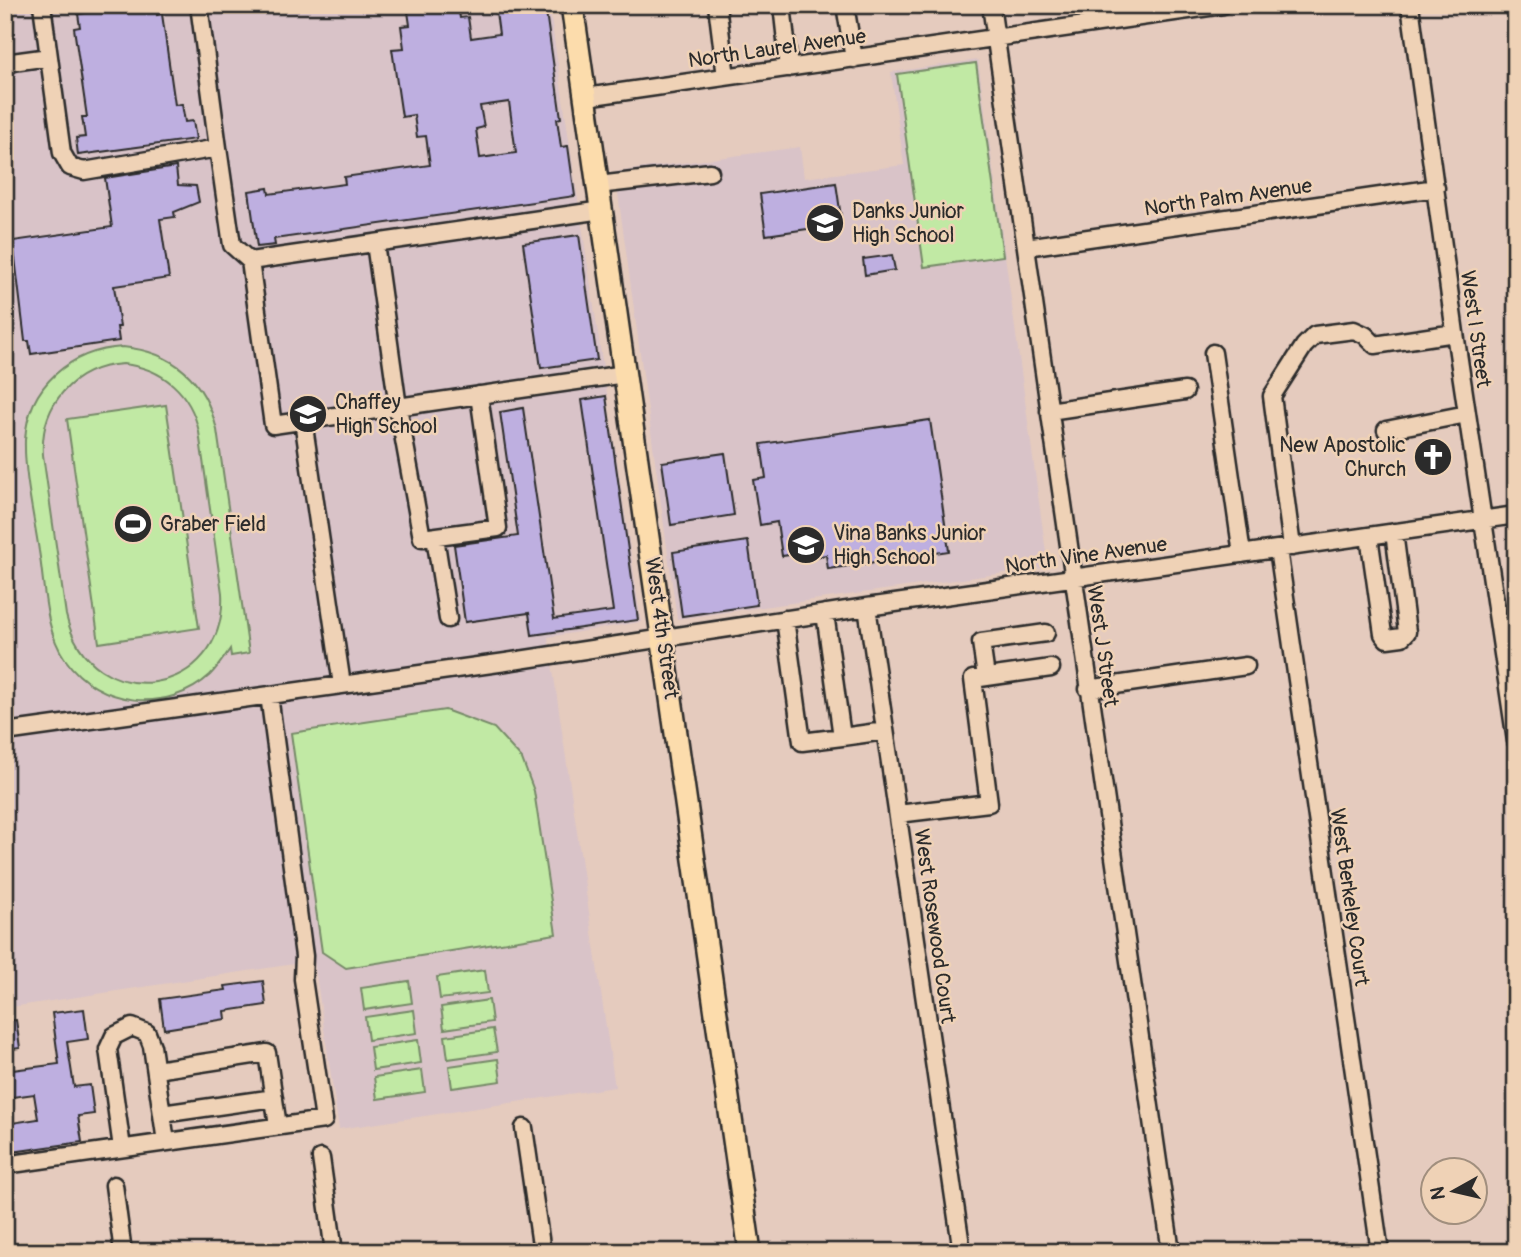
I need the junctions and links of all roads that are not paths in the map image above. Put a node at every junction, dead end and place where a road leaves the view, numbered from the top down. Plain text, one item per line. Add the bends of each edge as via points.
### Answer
1 (42, 5) edge
2 (199, 5) edge
3 (572, 5) edge
4 (717, 5) edge
5 (782, 5) edge
6 (845, 5) edge
7 (991, 5) edge
8 (1223, 5) edge
9 (1410, 5) edge
10 (996, 38) junction
11 (49, 57) junction
12 (854, 59) junction
13 (5, 62) edge
14 (789, 68) junction
15 (726, 77) junction
16 (586, 97) junction
17 (218, 148) junction
18 (710, 172) dead end
19 (598, 185) junction
20 (1436, 188) junction
21 (602, 210) junction
22 (374, 243) junction
23 (1026, 247) junction
24 (250, 261) junction
25 (1455, 333) junction
26 (1213, 353) dead end
27 (625, 374) junction
28 (1185, 391) dead end
29 (480, 395) junction
30 (398, 407) junction
31 (1049, 411) junction
32 (1467, 414) junction
33 (303, 420) junction
34 (1386, 430) dead end
35 (1516, 515) edge
36 (1484, 520) junction
37 (1394, 532) junction
38 (1369, 536) junction
39 (435, 537) junction
40 (1285, 548) junction
41 (1242, 554) junction
42 (1072, 579) junction
43 (867, 607) junction
44 (825, 613) junction
45 (785, 619) junction
46 (448, 620) dead end
47 (1046, 633) dead end
48 (663, 637) junction
49 (1247, 666) dead end
50 (1051, 668) dead end
51 (986, 677) junction
52 (342, 685) junction
53 (1088, 689) junction
54 (269, 695) junction
55 (885, 731) junction
56 (5, 732) edge
57 (842, 737) junction
58 (1516, 741) edge
59 (898, 814) junction
60 (156, 1070) junction
61 (274, 1098) junction
62 (162, 1114) junction
63 (278, 1126) junction
64 (524, 1128) dead end
65 (166, 1142) junction
66 (122, 1148) junction
67 (321, 1158) dead end
68 (5, 1165) edge
69 (114, 1185) dead end
70 (123, 1252) edge
71 (334, 1252) edge
72 (542, 1252) edge
73 (750, 1252) edge
74 (962, 1252) edge
75 (1171, 1252) edge
76 (1380, 1252) edge

1 - 11 street
2 - 17 street
3 - 16 main road, West 4th Street
4 - 15 street
5 - 14 street
6 - 12 street
7 - 10 street, West J Street
8 - 10 street, North Laurel Avenue
9 - 20 street, West I Street
10 - 12 street, North Laurel Avenue
10 - 23 street, West J Street
11 - 13 street
11 - 17 street via 62,153 70,167 84,170
12 - 14 street, North Laurel Avenue
14 - 15 street, North Laurel Avenue
15 - 16 street, North Laurel Avenue
16 - 19 main road, West 4th Street
17 - 24 street via 232,244
18 - 19 street
19 - 21 main road, West 4th Street
20 - 23 street, North Palm Avenue
20 - 25 street, West I Street
21 - 22 street
21 - 27 main road, West 4th Street
22 - 24 street
22 - 30 street
23 - 31 street, West J Street
24 - 33 street via 273,425
25 - 32 street, West I Street
25 - 40 street, West Berkeley Court via 1375,345 1354,331 1315,335 1304,346 1272,396
26 - 41 street
27 - 29 street
27 - 48 main road, West 4th Street
28 - 31 street
29 - 30 street
29 - 39 street via 498,528
30 - 33 street
30 - 39 street via 422,538
31 - 42 street, West J Street
32 - 34 street
32 - 36 street, West I Street
33 - 52 street
35 - 36 street, North Vine Avenue
36 - 37 street, North Vine Avenue
36 - 58 street, West I Street
37 - 38 street, North Vine Avenue
37 - 38 street via 1406,632 1402,637 1387,639 1383,634
38 - 40 street, North Vine Avenue
39 - 46 street
40 - 41 street, North Vine Avenue
40 - 76 street, West Berkeley Court
41 - 42 street, North Vine Avenue
42 - 43 street, North Vine Avenue
42 - 53 street, West J Street
43 - 44 street, North Vine Avenue
43 - 55 street, West Rosewood Court
44 - 45 street, North Vine Avenue
44 - 57 street
45 - 48 street, North Vine Avenue
45 - 57 street via 802,742
47 - 51 street via 981,642
48 - 52 street, North Vine Avenue
48 - 73 main road, West 4th Street
49 - 53 street
50 - 51 street
51 - 59 street via 973,679 989,803
52 - 54 street, North Vine Avenue
53 - 75 street, West J Street
54 - 56 street, North Vine Avenue
54 - 63 street via 324,1120
55 - 57 street
55 - 59 street, West Rosewood Court
59 - 74 street, West Rosewood Court
60 - 61 street via 267,1053
60 - 62 street
60 - 66 street via 147,1033 132,1027 114,1036 108,1049
61 - 62 street
61 - 63 street
62 - 65 street
63 - 65 street
64 - 72 street
65 - 66 street
66 - 68 street
67 - 71 street
69 - 70 street

